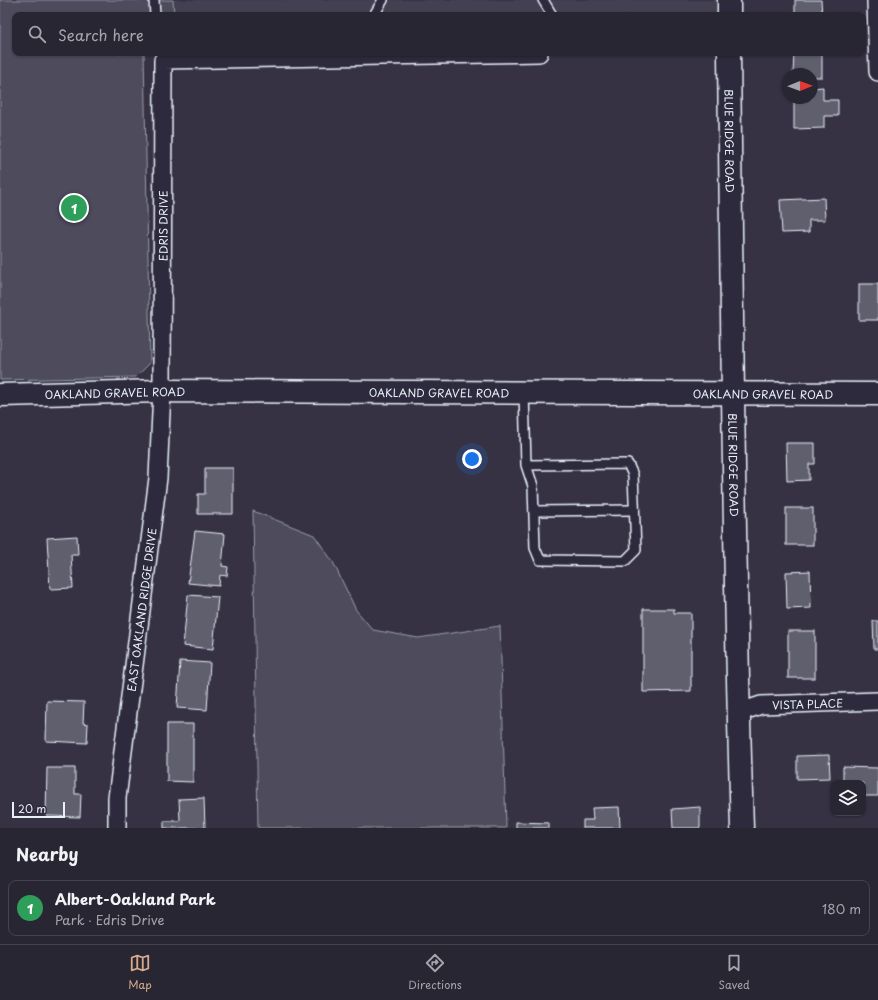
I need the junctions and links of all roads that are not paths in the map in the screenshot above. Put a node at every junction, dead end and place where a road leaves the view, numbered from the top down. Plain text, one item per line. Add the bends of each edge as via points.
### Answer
1 (154, 0) edge
2 (383, 0) edge
3 (544, 0) edge
4 (729, 0) edge
5 (876, 0) edge
6 (155, 12) edge
7 (376, 12) edge
8 (550, 12) edge
9 (729, 12) edge
10 (262, 56) edge
11 (729, 56) edge
12 (162, 57) edge
13 (878, 72) edge
14 (162, 391) junction
15 (524, 392) junction
16 (732, 393) junction
17 (878, 394) edge
18 (0, 395) edge
19 (526, 465) junction
20 (634, 510) junction
21 (534, 511) junction
22 (878, 700) edge
23 (738, 713) junction
24 (117, 828) edge
25 (742, 828) edge

1 - 6 lane
2 - 7 lane
3 - 8 lane
4 - 9 street
5 - 13 street
10 - 12 street
11 - 16 street, BLUE RIDGE ROAD
12 - 14 street, EDRIS DRIVE
14 - 15 street, OAKLAND GRAVEL ROAD
14 - 18 street, OAKLAND GRAVEL ROAD
14 - 24 street, EAST OAKLAND RIDGE DRIVE via 158,478 117,798
15 - 16 street, OAKLAND GRAVEL ROAD
15 - 19 lane
16 - 17 street, OAKLAND GRAVEL ROAD
16 - 23 street, BLUE RIDGE ROAD
19 - 20 lane via 628,464 633,474
19 - 21 lane via 533,486
20 - 21 lane
20 - 21 lane via 636,550 625,561 540,560 535,548
22 - 23 street, VISTA PLACE via 761,705
23 - 25 street, BLUE RIDGE ROAD

